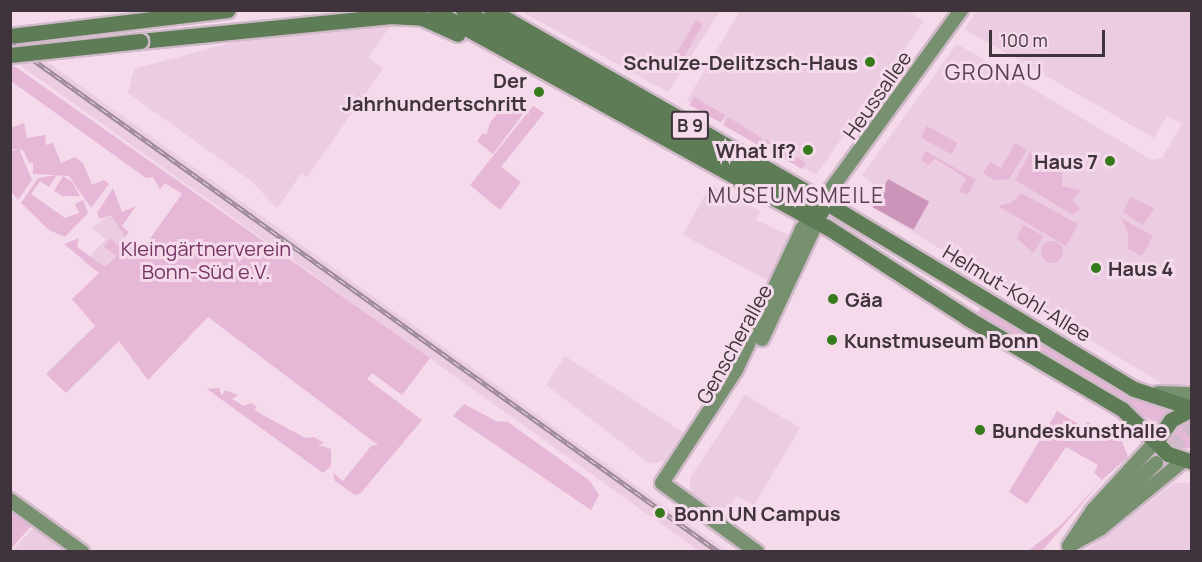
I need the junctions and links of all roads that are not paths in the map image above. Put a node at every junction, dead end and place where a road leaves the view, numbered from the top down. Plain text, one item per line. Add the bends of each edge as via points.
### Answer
1 (227, 10) edge
2 (343, 10) edge
3 (463, 10) edge
4 (491, 10) edge
5 (961, 10) edge
6 (429, 15) edge
7 (321, 22) junction
8 (10, 36) edge
9 (10, 55) edge
10 (572, 83) junction
11 (666, 120) junction
12 (639, 126) junction
13 (818, 212) junction
14 (1134, 389) junction
15 (1191, 394) edge
16 (1191, 409) edge
17 (1157, 440) junction
18 (1189, 460) edge
19 (1156, 463) tunnel mouth
20 (10, 500) edge
21 (1066, 549) edge
22 (82, 552) edge
23 (757, 552) edge

1 - 8 main road
2 - 7 main road
3 - 11 main road
4 - 11 main road, B 9
5 - 13 street, Heussallee
6 - 7 main road
6 - 10 main road, B 9
6 - 12 main road
7 - 9 main road, bridge
10 - 11 main road
10 - 12 main road, B 9
11 - 13 main road, B 9
12 - 13 main road, B 9
13 - 14 main road, Helmut-Kohl-Allee / B 9
13 - 17 main road, B 9 via 1122,409
13 - 23 street, Genscherallee via 733,377 665,486
14 - 15 street
14 - 16 main road, Helmut-Kohl-Allee / B 9
16 - 17 main road, B 9 via 1171,420
17 - 18 main road, B 9 via 1168,454
17 - 21 street via 1092,510
18 - 21 street via 1101,528
19 - 21 street
20 - 22 street

